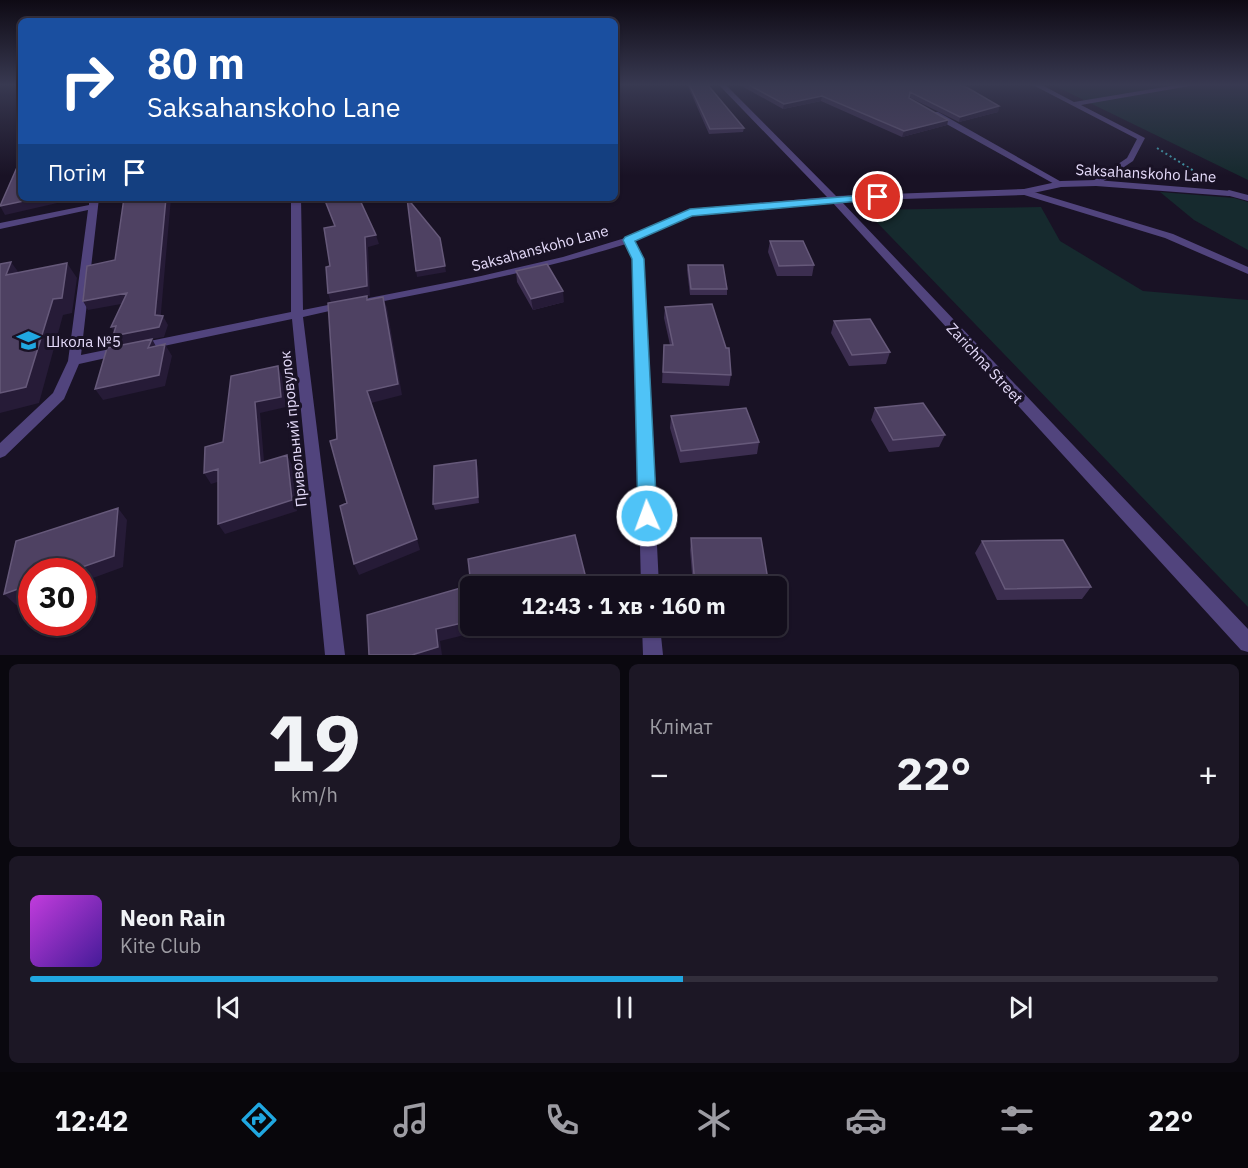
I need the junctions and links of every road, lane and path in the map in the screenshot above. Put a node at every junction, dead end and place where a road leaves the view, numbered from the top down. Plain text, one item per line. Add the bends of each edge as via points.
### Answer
1 (751, 115) edge
2 (937, 115) edge
3 (1094, 115) edge
4 (1141, 138) junction
5 (1096, 183) junction
6 (1061, 184) junction
7 (1024, 192) junction
8 (1229, 193) junction
9 (1248, 198) edge
10 (834, 199) junction
11 (296, 201) edge
12 (92, 202) edge
13 (0, 226) edge
14 (629, 240) junction
15 (1248, 271) edge
16 (297, 314) junction
17 (75, 361) junction
18 (0, 452) edge
19 (650, 576) edge
20 (651, 636) edge
21 (1248, 643) edge
22 (335, 655) edge
23 (652, 655) edge

1 - 10 street, Zarichna Street
2 - 6 street
3 - 4 street
4 - 5 street via 1130,159
4 - 8 path
5 - 6 street, Saksahanskoho Lane
5 - 8 street, Saksahanskoho Lane
6 - 7 street, Saksahanskoho Lane
7 - 10 street, Saksahanskoho Lane
7 - 15 street via 1169,236
8 - 9 street, Saksahanskoho Lane
10 - 14 street, Saksahanskoho Lane via 690,213
10 - 21 street, Zarichna Street
11 - 16 street, Привольний провулок
12 - 13 street
12 - 17 street
14 - 16 street, Saksahanskoho Lane via 481,279
14 - 19 street via 638,259
16 - 17 street, Saksahanskoho Lane
16 - 22 street, Привольний провулок
17 - 18 street via 59,396
20 - 23 street

